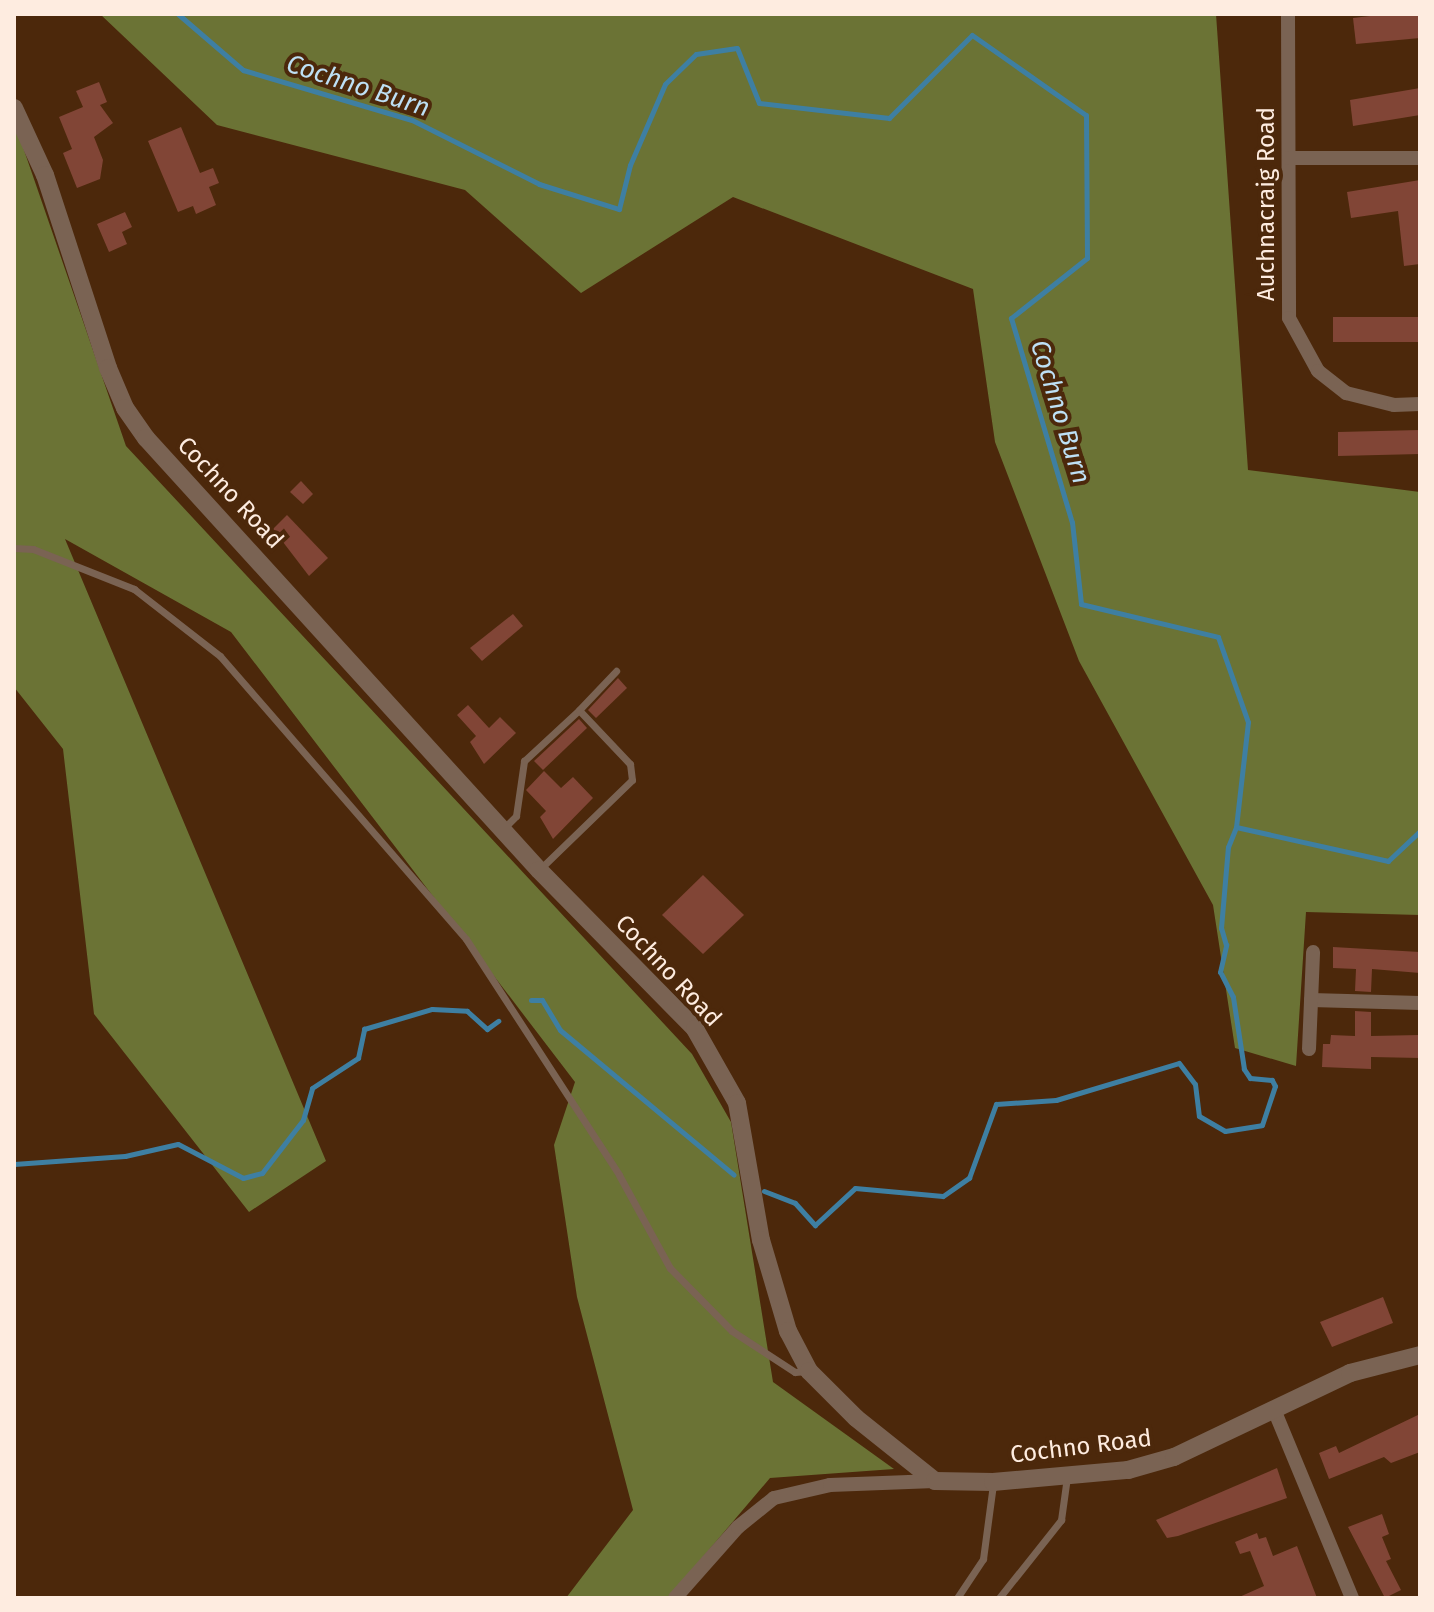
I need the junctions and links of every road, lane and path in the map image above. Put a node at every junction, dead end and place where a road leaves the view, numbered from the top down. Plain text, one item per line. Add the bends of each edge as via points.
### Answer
1 (1288, 14) edge
2 (14, 108) edge
3 (1289, 158) junction
4 (1420, 158) edge
5 (1420, 404) edge
6 (14, 548) edge
7 (616, 671) dead end
8 (579, 710) junction
9 (503, 829) junction
10 (539, 870) junction
11 (1313, 952) dead end
12 (1311, 1000) junction
13 (1420, 1003) edge
14 (1309, 1049) dead end
15 (1420, 1355) edge
16 (809, 1371) junction
17 (1275, 1412) junction
18 (1067, 1477) junction
19 (935, 1481) junction
20 (993, 1482) junction
21 (675, 1598) edge
22 (957, 1598) edge
23 (999, 1598) edge
24 (1352, 1598) edge

1 - 3 street, Auchnacraig Road
2 - 9 street, Cochno Road via 45,175 125,408 146,438
3 - 4 street
3 - 5 street, Auchnacraig Road via 1289,318 1318,371 1346,393 1394,405
6 - 16 lane via 33,549 134,589 220,656 466,939 619,1175 670,1268 732,1331 795,1372
7 - 8 lane
8 - 9 lane via 524,761 516,816
8 - 10 lane via 630,764 633,775
9 - 10 street, Cochno Road
10 - 16 street, Cochno Road via 695,1029 724,1074 747,1138 775,1293
11 - 12 street
12 - 13 street
12 - 14 street
15 - 17 street, Cochno Road via 1350,1373
16 - 19 street, Cochno Road via 856,1418
17 - 18 street, Cochno Road via 1150,1466
17 - 24 street
18 - 20 street, Cochno Road
18 - 23 lane via 1061,1520
19 - 20 street, Cochno Road
19 - 21 street via 805,1488 774,1498 738,1527
20 - 22 lane via 983,1559

